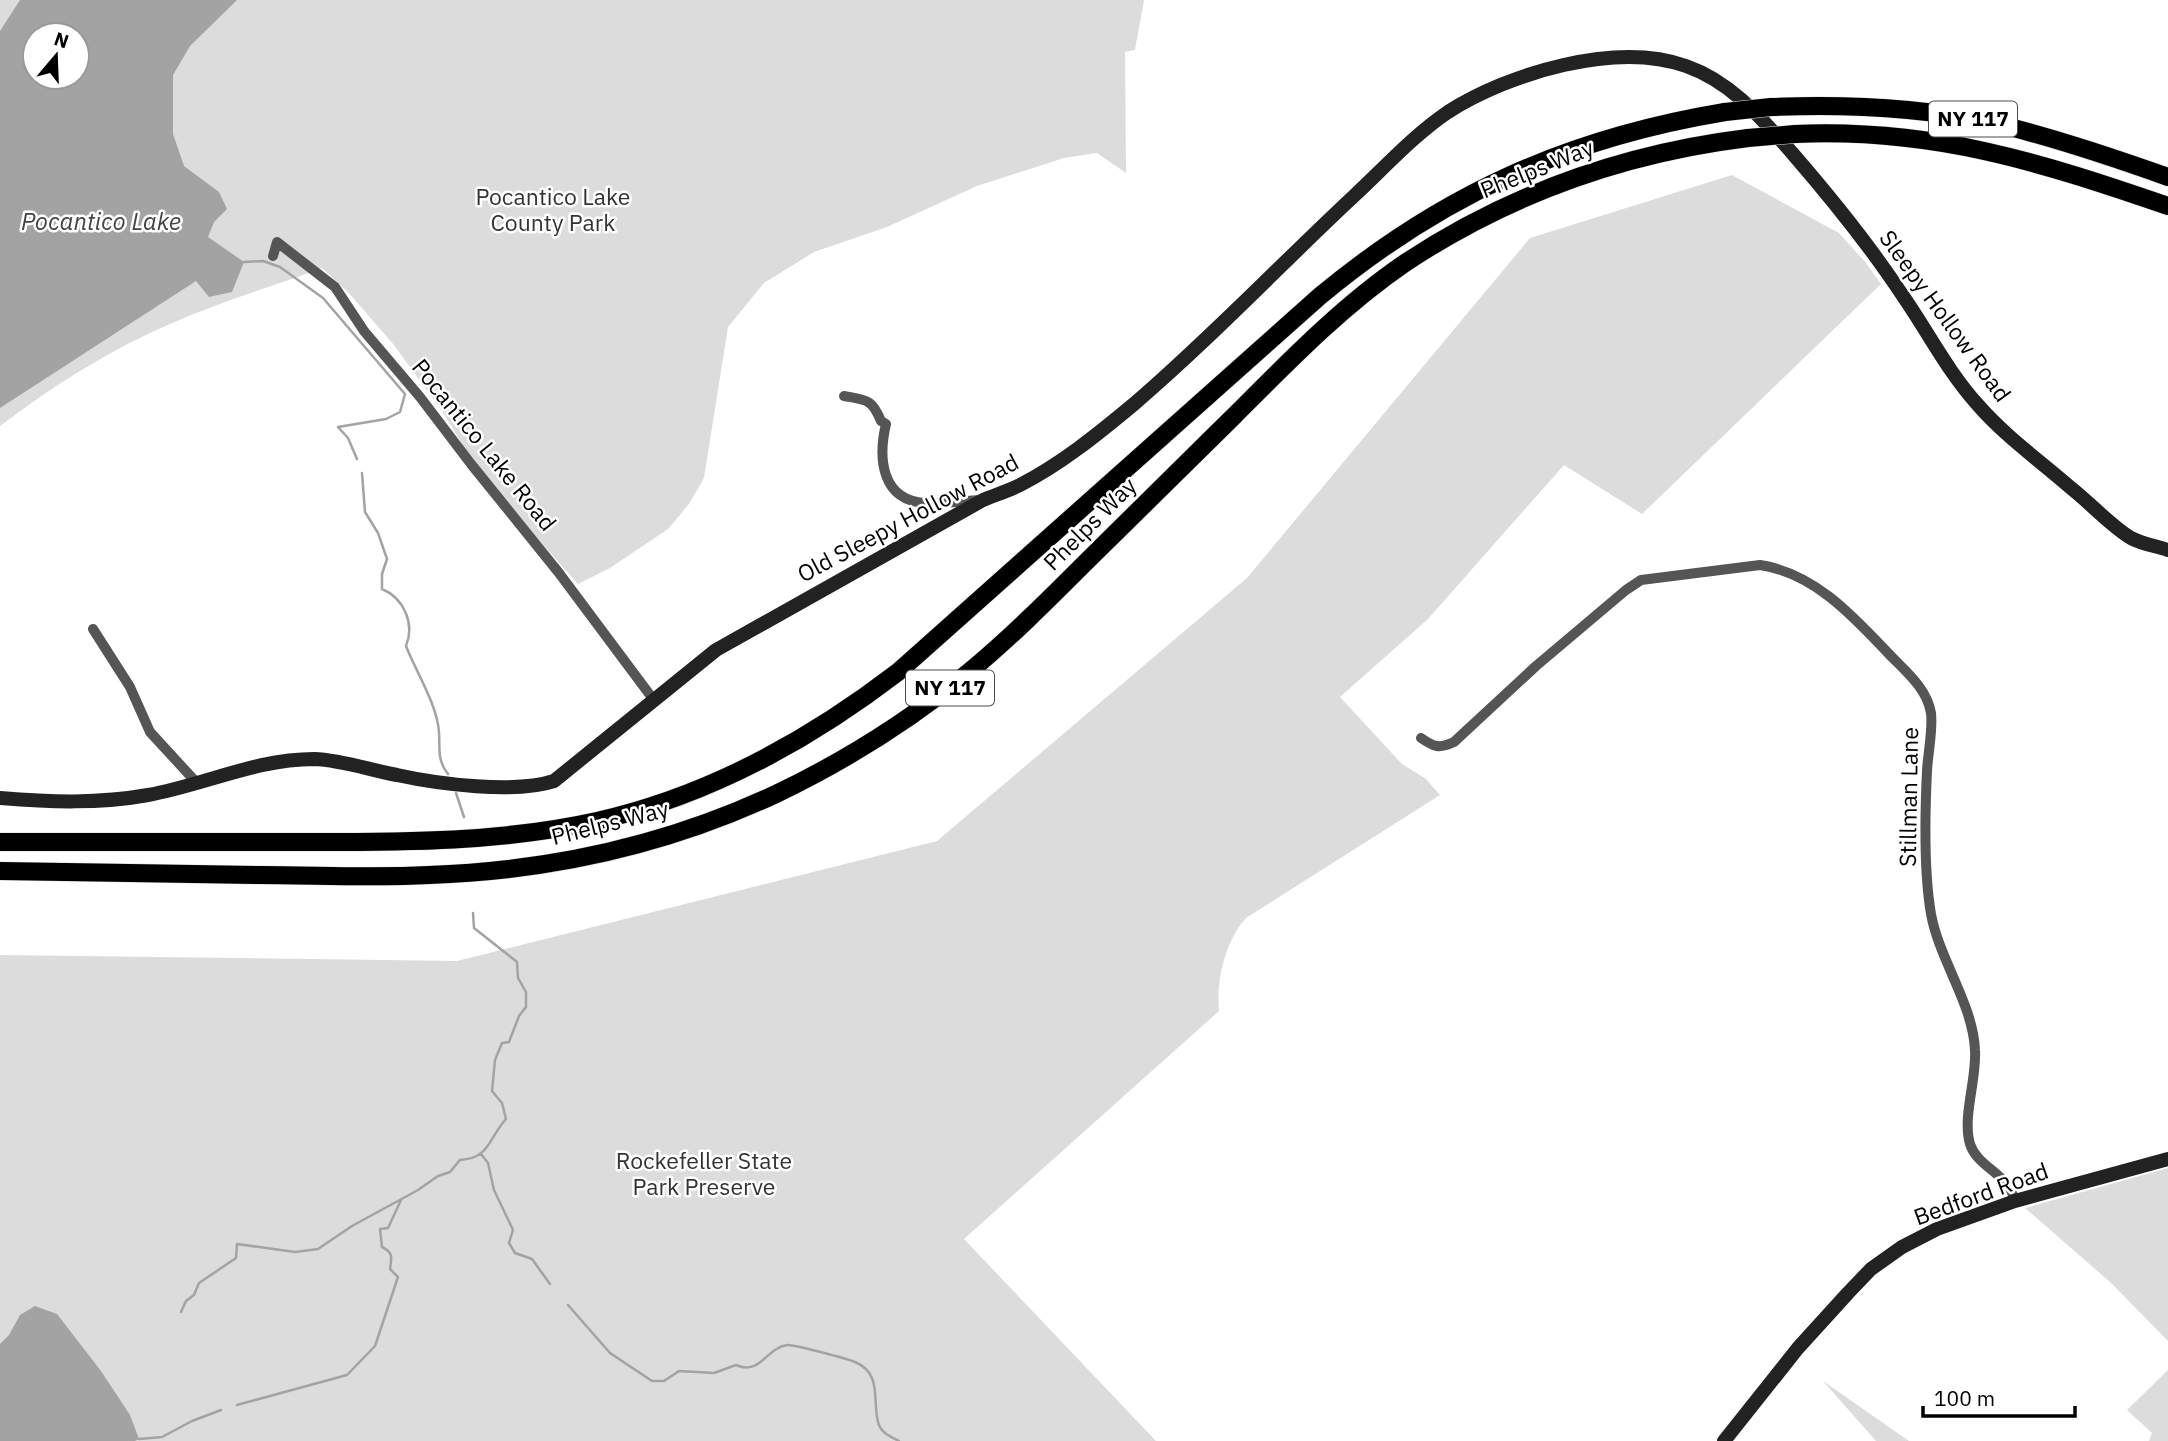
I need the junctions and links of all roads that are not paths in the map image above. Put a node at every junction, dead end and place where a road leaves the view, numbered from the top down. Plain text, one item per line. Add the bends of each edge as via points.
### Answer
1 (1745, 102) joint
2 (2168, 177) edge
3 (2168, 206) edge
4 (273, 256) dead end
5 (844, 396) dead end
6 (983, 500) junction
7 (2168, 550) edge
8 (93, 629) dead end
9 (653, 699) junction
10 (1421, 738) dead end
11 (196, 782) junction
12 (0, 798) edge
13 (0, 842) edge
14 (0, 871) edge
15 (2168, 1160) edge
16 (2015, 1201) junction
17 (1724, 1441) edge

1 - 6 street, Old Sleepy Hollow Road via 1704,73 1672,61 1635,56 1578,62 1475,96 1418,136 1208,338 1111,423 1066,458
1 - 7 street, Sleepy Hollow Road via 1862,239 1954,376 1991,420 2131,538
2 - 13 main road, Phelps Way / NY 117, bridge via 2041,135 1958,116 1874,107 1821,105 1725,112 1645,128 1563,153 1485,186 1364,260 898,672 806,736 705,786 598,821 475,839
3 - 14 main road, Phelps Way / NY 117, bridge via 2059,169 1981,149 1846,133 1703,144 1571,179 1496,210 1402,265 1298,352 972,670 853,754 746,807 633,846 491,871 377,876
4 - 9 street, Pocantico Lake Road via 277,242 334,287
5 - 6 street via 872,403 886,424 884,476 899,494 923,503
6 - 9 street, Old Sleepy Hollow Road via 716,650
8 - 11 street via 130,687 150,732
9 - 11 street, Old Sleepy Hollow Road via 571,769 538,786 446,782 318,759 263,764
10 - 16 street, Stillman Lane via 1441,748 1454,742 1536,666 1641,580 1760,565 1779,568 1826,594 1916,682 1928,701 1931,915 1975,1047 1967,1129 1974,1153 2010,1187
11 - 12 street, Old Sleepy Hollow Road via 111,800
15 - 16 street, Bedford Road
16 - 17 street, Bedford Road via 1937,1229 1871,1269 1798,1348

